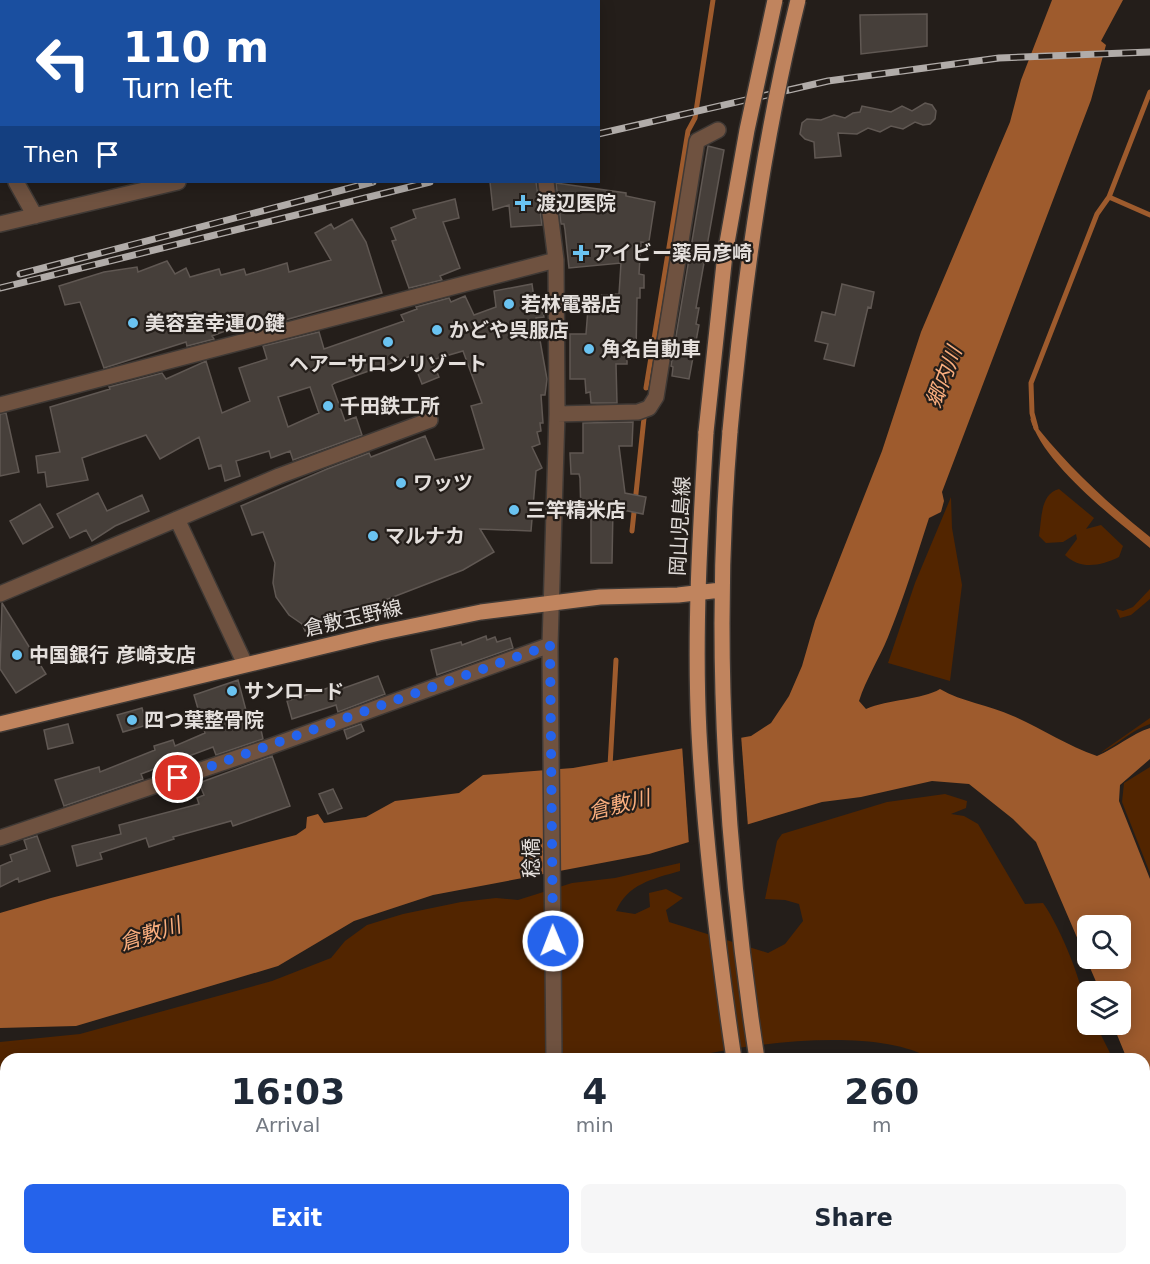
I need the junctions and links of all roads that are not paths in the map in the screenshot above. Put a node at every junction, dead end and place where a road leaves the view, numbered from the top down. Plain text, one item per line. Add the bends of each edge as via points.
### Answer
1 (775, 0) edge
2 (798, 0) edge
3 (717, 130) dead end
4 (17, 183) edge
5 (166, 183) edge
6 (546, 183) edge
7 (143, 185) edge
8 (34, 216) junction
9 (0, 224) edge
10 (556, 260) junction
11 (0, 405) edge
12 (557, 414) junction
13 (430, 420) dead end
14 (177, 519) junction
15 (721, 590) junction
16 (697, 592) junction
17 (0, 594) edge
18 (551, 602) junction
19 (550, 651) junction
20 (245, 664) junction
21 (0, 724) edge
22 (0, 838) edge
23 (554, 1053) edge
24 (733, 1053) edge
25 (756, 1053) edge

1 - 16 main road, 岡山児島線, bridge via 726,254 706,432
2 - 15 main road, bridge via 748,259 730,431
3 - 12 street via 697,141 656,397 649,408 638,412
4 - 8 street
5 - 7 street
6 - 10 street, 稔橋
7 - 8 street
8 - 9 street
10 - 11 street
10 - 12 street, 稔橋
12 - 18 street, 稔橋
13 - 14 street
14 - 17 street
14 - 20 street
15 - 16 main road, 倉敷玉野線
15 - 25 main road via 726,797 740,950
16 - 18 main road, 倉敷玉野線
16 - 24 main road, 岡山児島線 via 699,731 710,880
18 - 19 street, 稔橋
18 - 20 main road, 倉敷玉野線 via 402,628
19 - 22 street
19 - 23 street, 稔橋
20 - 21 main road, 倉敷玉野線

